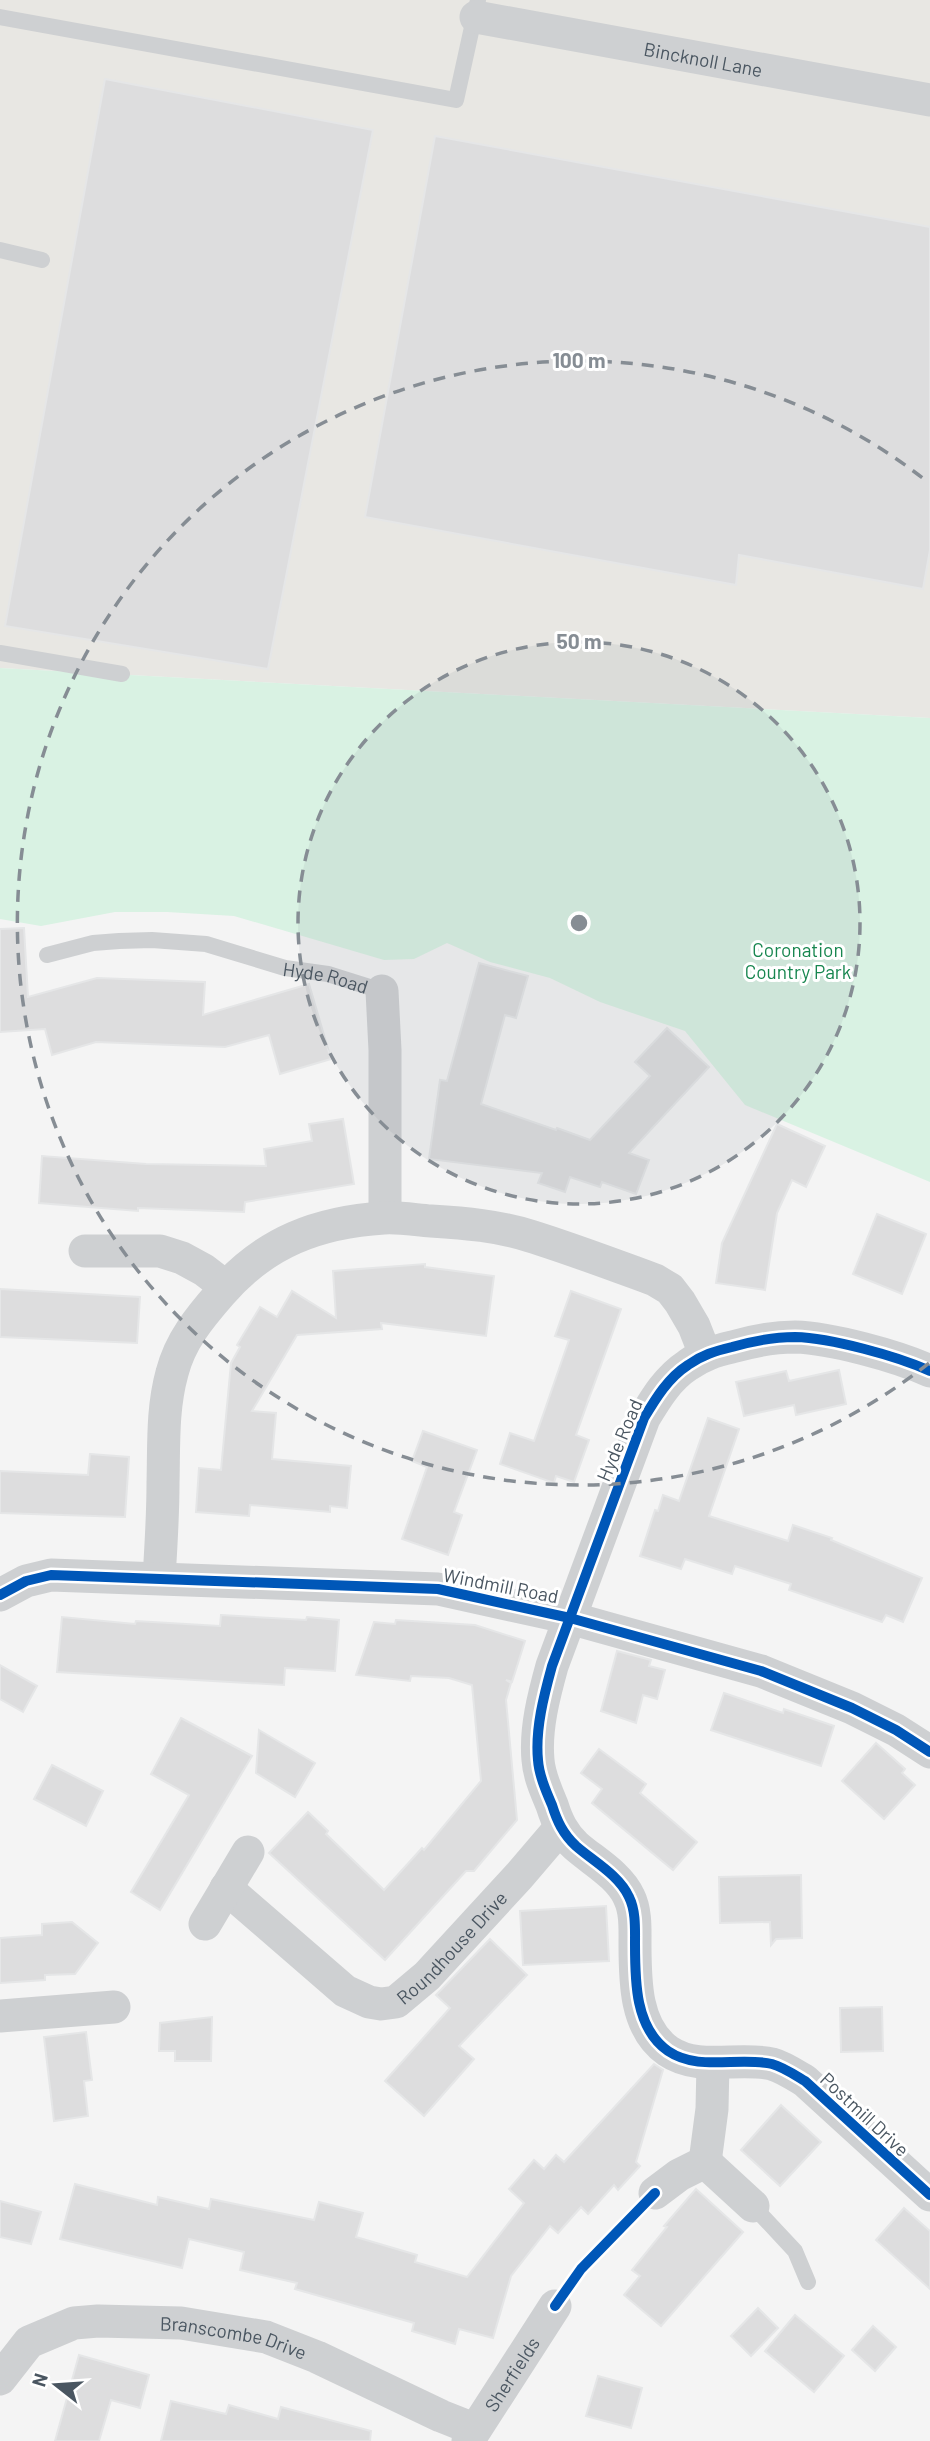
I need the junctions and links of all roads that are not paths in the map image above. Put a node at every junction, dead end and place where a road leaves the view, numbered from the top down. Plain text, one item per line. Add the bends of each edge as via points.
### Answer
1 (477, 8) edge
2 (0, 17) edge
3 (930, 100) edge
4 (0, 250) edge
5 (42, 260) dead end
6 (0, 653) edge
7 (122, 674) dead end
8 (47, 955) dead end
9 (382, 991) joint
10 (385, 1217) junction
11 (85, 1251) dead end
12 (226, 1287) junction
13 (705, 1354) junction
14 (930, 1370) edge
15 (159, 1578) junction
16 (0, 1595) edge
17 (570, 1618) junction
18 (930, 1752) edge
19 (560, 1828) junction
20 (247, 1852) dead end
21 (226, 1888) junction
22 (205, 1924) dead end
23 (114, 2007) dead end
24 (0, 2016) edge
25 (713, 2063) junction
26 (705, 2162) junction
27 (656, 2193) dead end
28 (930, 2195) edge
29 (753, 2206) joint
30 (808, 2282) dead end
31 (555, 2306) dead end
32 (0, 2379) edge
33 (471, 2435) edge

1 - 2 lane via 456,100
1 - 3 street, Bincknoll Lane
4 - 5 lane
6 - 7 lane
8 - 9 lane, Hyde Road via 93,943 194,942
9 - 10 street, Hyde Road
10 - 12 street via 325,1226 288,1239 266,1251
10 - 13 street via 509,1231 655,1280 680,1302
11 - 12 street via 160,1251 183,1258
12 - 15 street via 189,1334 172,1371 164,1428
13 - 14 street, Hyde Road via 769,1338 797,1337 824,1340
13 - 17 street, Hyde Road via 668,1382 644,1418
15 - 16 street, Windmill Road via 51,1575 26,1581
15 - 17 street, Windmill Road via 438,1589
17 - 18 street, Windmill Road via 761,1671 852,1708
17 - 19 street, Postmill Drive via 545,1693 538,1760
19 - 21 street, Roundhouse Drive via 428,1976 396,2002 369,2002 345,1990
19 - 25 street, Postmill Drive via 620,1883 629,1897 638,1992 648,2029 684,2059
20 - 21 street
21 - 22 street
23 - 24 street
25 - 26 street
25 - 28 street, Postmill Drive via 762,2062 805,2081
26 - 27 street
26 - 29 street
29 - 30 lane via 795,2251
31 - 33 street, Sherfields
32 - 33 street, Branscombe Drive via 29,2342 74,2323 181,2322 266,2337 442,2416

